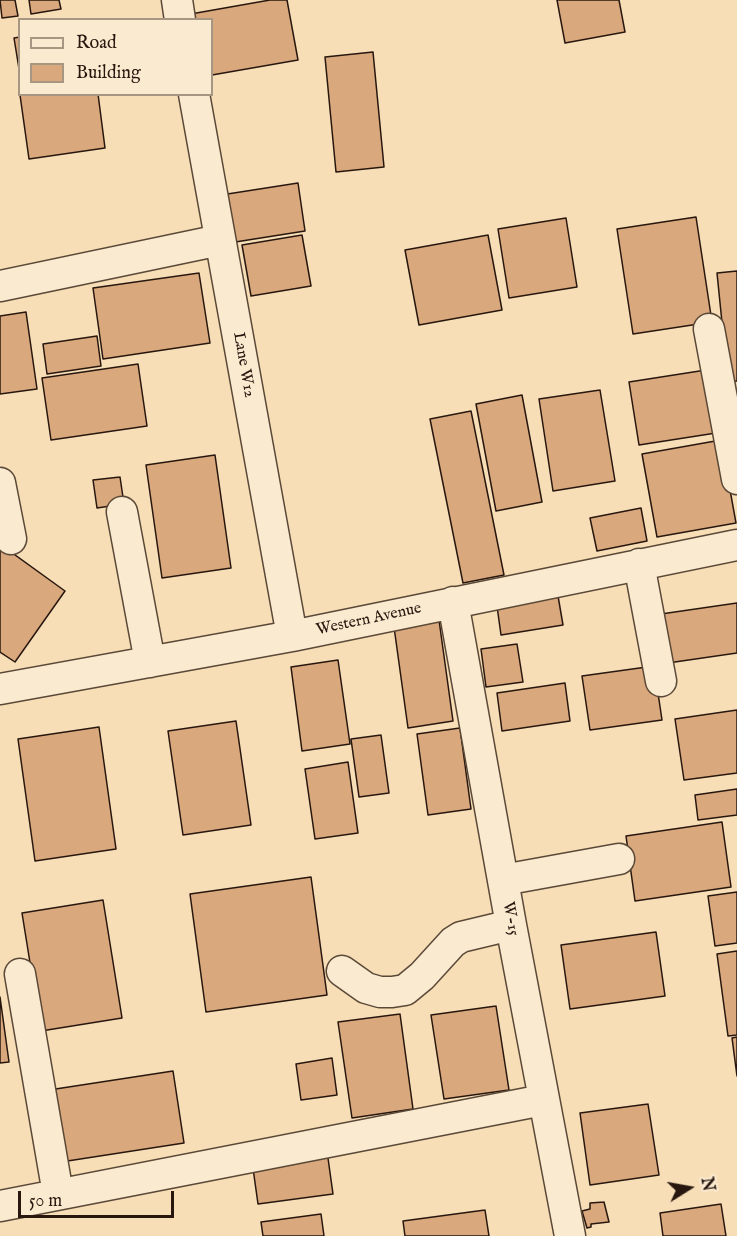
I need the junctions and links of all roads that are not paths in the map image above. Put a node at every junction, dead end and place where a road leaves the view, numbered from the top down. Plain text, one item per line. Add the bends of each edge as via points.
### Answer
1 (177, 0) edge
2 (180, 18) edge
3 (194, 96) edge
4 (220, 240) junction
5 (0, 286) edge
6 (709, 329) dead end
7 (737, 479) edge
8 (0, 483) edge
9 (122, 512) dead end
10 (11, 539) dead end
11 (737, 545) edge
12 (639, 564) junction
13 (453, 602) junction
14 (292, 636) junction
15 (150, 662) junction
16 (662, 681) dead end
17 (0, 689) edge
18 (620, 859) dead end
19 (503, 880) junction
20 (511, 925) junction
21 (342, 971) dead end
22 (20, 974) dead end
23 (543, 1100) junction
24 (58, 1194) junction
25 (0, 1206) edge
26 (570, 1236) edge

1 - 2 street
3 - 4 street, Lane W12
4 - 5 street
4 - 14 street, Lane W12
6 - 7 street
8 - 10 street
9 - 15 street
11 - 12 street, Western Avenue
12 - 13 street, Western Avenue
12 - 16 street
13 - 14 street, Western Avenue
13 - 19 street, W-15
14 - 15 street, Western Avenue
15 - 17 street, Western Avenue
18 - 19 street
19 - 20 street, W-15
20 - 21 street via 461,937 405,990 380,992 366,988
20 - 23 street, W-15
22 - 24 street
23 - 24 street
23 - 26 street, W-15
24 - 25 street

